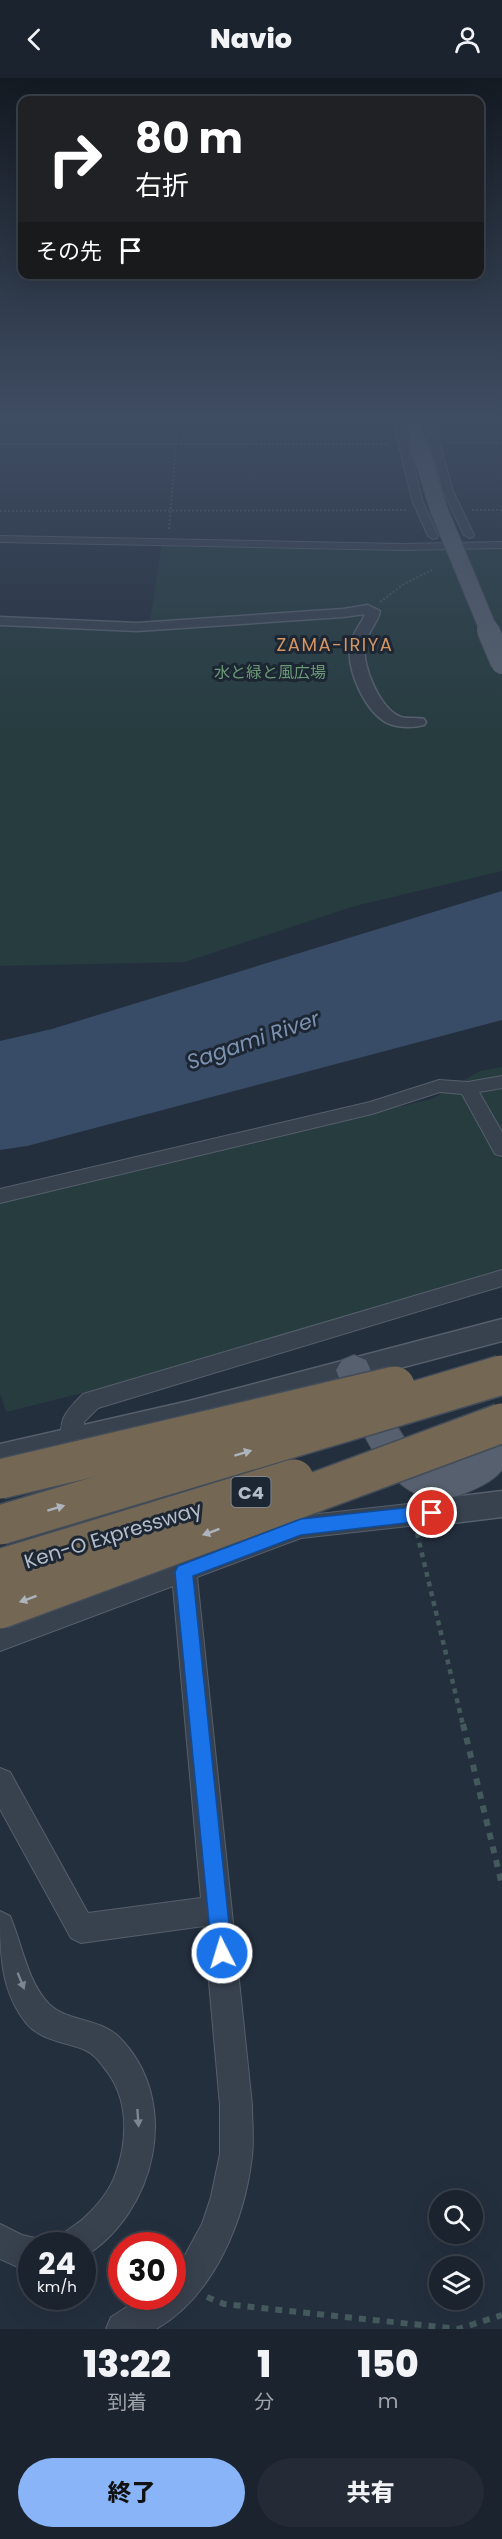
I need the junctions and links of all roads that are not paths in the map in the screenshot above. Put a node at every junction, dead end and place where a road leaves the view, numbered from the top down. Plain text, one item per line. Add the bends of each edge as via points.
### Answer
1 (428, 525) edge
2 (445, 525) edge
3 (464, 525) edge
4 (0, 530) edge
5 (502, 534) edge
6 (469, 535) junction
7 (432, 536) junction
8 (0, 539) edge
9 (502, 545) edge
10 (0, 621) edge
11 (502, 663) edge
12 (418, 722) dead end
13 (502, 1082) edge
14 (468, 1088) junction
15 (502, 1149) edge
16 (0, 1196) edge
17 (502, 1278) edge
18 (502, 1330) edge
19 (502, 1361) edge
20 (354, 1370) junction
21 (502, 1375) edge
22 (500, 1433) edge
23 (74, 1441) junction
24 (0, 1456) edge
25 (0, 1479) edge
26 (502, 1504) edge
27 (453, 1510) joint
28 (0, 1525) edge
29 (0, 1569) edge
30 (184, 1572) junction
31 (0, 1609) edge
32 (0, 1639) edge
33 (0, 1782) edge
34 (218, 1910) junction
35 (0, 1926) edge
36 (94, 2232) edge
37 (0, 2241) edge
38 (18, 2249) edge
39 (186, 2279) edge
40 (155, 2310) edge
41 (123, 2329) edge

1 - 7 street
2 - 11 main road, bridge
3 - 6 street
4 - 7 street
5 - 6 street
6 - 7 street
8 - 9 street via 403,547
10 - 12 street via 137,627 371,610 372,616 357,644 364,680 391,718
13 - 14 street
14 - 15 street
14 - 16 street via 438,1086 372,1108
17 - 23 street via 91,1401 73,1419
18 - 20 street
19 - 25 highway, bridge
20 - 22 main road via 383,1440 411,1472 431,1481 455,1480 478,1469
20 - 23 street
28 -> 21 highway, C4, bridge
22 - 29 highway, Ken-O Expressway / C4, bridge
22 -> 31 highway, bridge
23 - 24 street
26 - 27 street
27 - 30 street via 301,1527
30 - 32 street
30 - 34 street
33 - 34 street via 81,1928
34 - 39 street via 236,2105 236,2160 224,2211 205,2254
35 -> 36 street via 32,2007 47,2022 89,2036 108,2048 127,2073 137,2103 137,2157 126,2191
37 - 38 street
40 - 41 street

